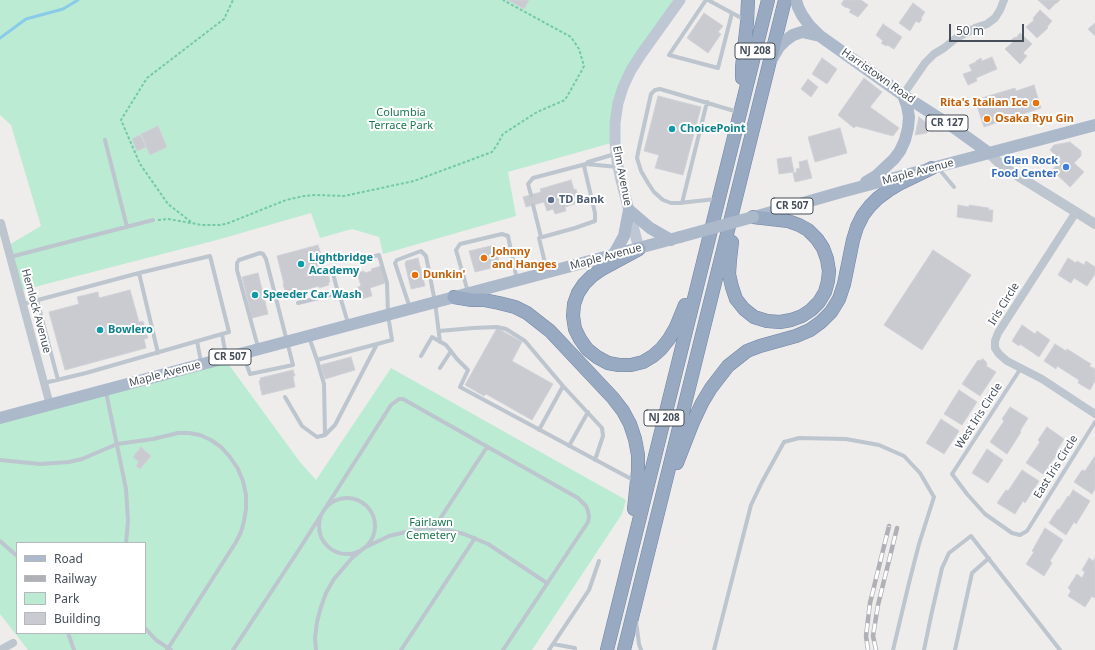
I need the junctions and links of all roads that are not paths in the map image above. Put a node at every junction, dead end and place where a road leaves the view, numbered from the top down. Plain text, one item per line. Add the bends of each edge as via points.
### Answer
1 (680, 0) edge
2 (707, 0) edge
3 (748, 0) edge
4 (768, 0) edge
5 (785, 0) edge
6 (796, 0) edge
7 (1004, 0) edge
8 (732, 13) junction
9 (747, 21) junction
10 (820, 36) junction
11 (769, 67) junction
12 (903, 95) junction
13 (707, 102) junction
14 (741, 108) junction
15 (1095, 125) edge
16 (105, 140) dead end
17 (616, 153) junction
18 (989, 153) junction
19 (586, 164) junction
20 (618, 167) junction
21 (935, 168) junction
22 (741, 178) junction
23 (954, 187) dead end
24 (857, 188) junction
25 (531, 195) dead end
26 (717, 201) junction
27 (682, 203) junction
28 (533, 205) dead end
29 (628, 210) junction
30 (1076, 212) junction
31 (753, 217) junction
32 (153, 220) road end
33 (1, 223) dead end
34 (1095, 224) edge
35 (127, 227) junction
36 (541, 237) junction
37 (676, 239) junction
38 (639, 249) junction
39 (613, 256) junction
40 (10, 257) junction
41 (356, 261) dead end
42 (332, 270) dead end
43 (139, 273) junction
44 (547, 273) junction
45 (517, 280) junction
46 (338, 293) junction
47 (469, 294) junction
48 (454, 298) junction
49 (37, 300) junction
50 (435, 302) junction
51 (298, 303) dead end
52 (23, 304) junction
53 (410, 308) junction
54 (388, 315) junction
55 (349, 326) junction
56 (439, 331) junction
57 (222, 334) junction
58 (308, 336) junction
59 (197, 341) junction
60 (287, 342) junction
61 (440, 342) junction
62 (377, 344) junction
63 (258, 349) junction
64 (451, 351) junction
65 (158, 353) junction
66 (243, 353) junction
67 (421, 356) dead end
68 (227, 358) junction
69 (317, 360) junction
70 (202, 364) junction
71 (440, 368) dead end
72 (1021, 368) junction
73 (58, 380) junction
74 (44, 383) junction
75 (563, 386) junction
76 (106, 390) junction
77 (285, 397) dead end
78 (50, 405) junction
79 (588, 412) junction
80 (1095, 414) edge
81 (0, 418) edge
82 (1095, 422) edge
83 (539, 430) junction
84 (325, 435) junction
85 (117, 444) junction
86 (569, 446) junction
87 (487, 447) junction
88 (0, 460) edge
89 (595, 460) junction
90 (952, 474) joint
91 (637, 482) junction
92 (322, 512) junction
93 (434, 528) junction
94 (475, 538) junction
95 (0, 540) edge
96 (126, 542) edge
97 (364, 548) junction
98 (648, 553) junction
99 (16, 555) edge
100 (989, 558) junction
101 (599, 561) dead end
102 (547, 583) junction
103 (635, 606) junction
104 (146, 629) edge
105 (611, 632) junction
106 (68, 634) edge
107 (12, 643) dead end
108 (553, 644) junction
109 (169, 649) edge
110 (0, 650) edge
111 (74, 650) edge
112 (233, 650) edge
113 (316, 650) edge
114 (401, 650) edge
115 (503, 650) edge
116 (549, 650) edge
117 (575, 650) edge
118 (607, 650) edge
119 (624, 650) edge
120 (641, 650) edge
121 (714, 650) edge
122 (893, 650) edge
123 (924, 650) edge
124 (955, 650) edge
125 (1060, 650) edge

1 - 17 main road, Elm Avenue via 631,70 618,103 615,123
2 - 8 lane
2 - 8 lane via 669,55 718,68
3 - 9 highway
4 - 14 highway, NJ 208
5 - 11 highway, NJ 208
6 - 10 main road via 802,15
7 - 12 street via 995,18 955,39 934,54
8 - 9 lane
9 - 14 highway
10 - 11 main road via 802,32 793,35 779,47
10 - 12 main road, Harristown Road / CR 127
11 - 22 highway, NJ 208
12 - 18 main road, Harristown Road / CR 127
12 - 24 main road via 909,117 905,140 900,151 886,168
13 - 14 lane
13 - 27 lane
13 - 27 lane via 660,89 651,94 637,158 641,171 654,192 663,200
14 - 26 highway, NJ 208
15 - 18 main road, Maple Avenue / CR 507
16 - 35 lane
17 - 19 lane
17 - 20 main road, Elm Avenue
18 - 21 main road, Maple Avenue / CR 507
18 - 30 street, Harristown Road / CR 127 via 1010,170
19 - 20 lane
19 - 25 lane via 533,178 528,184
19 - 36 lane via 584,166 595,221
20 - 29 main road, Elm Avenue
21 - 23 lane
21 - 24 main road, Maple Avenue / CR 507
21 - 98 highway via 888,190 870,206 860,221 853,240 839,299 821,322 796,336 747,351 728,366 710,388 684,444
22 - 31 highway via 729,274 736,299 744,309 767,321 780,322 802,316 819,302 825,292 829,271 823,248 818,239 799,225
22 - 98 highway, NJ 208
24 - 31 main road, Maple Avenue / CR 507
26 - 27 lane
26 - 38 highway via 688,298 669,339 661,349 643,362 619,365 597,357 587,349 575,328 574,304 578,293 592,276
26 - 105 highway, NJ 208
28 - 36 lane
29 - 37 main road via 650,228
29 - 38 main road, Elm Avenue
29 - 39 main road via 624,236
30 - 34 street, Harristown Road / CR 127
30 - 72 street, Iris Circle via 995,341 995,348 999,354
31 - 37 main road, Maple Avenue / CR 507, bridge
32 - 35 lane
33 - 40 street, Hemlock Avenue
35 - 40 lane
36 - 44 lane via 539,238
37 - 38 main road, Maple Avenue / CR 507
38 - 39 main road, Maple Avenue / CR 507
39 - 44 main road, Maple Avenue / CR 507
40 - 52 street, Hemlock Avenue
41 - 54 lane via 379,255 387,283
42 - 46 lane
43 - 49 lane
43 - 57 lane via 210,256 229,332
43 - 65 lane
44 - 45 main road, Maple Avenue / CR 507
45 - 47 main road, Maple Avenue / CR 507
45 - 47 lane via 508,236 502,234 460,244 456,250
46 - 51 lane
46 - 55 lane
47 - 48 main road, Maple Avenue / CR 507
48 - 50 main road, Maple Avenue / CR 507
48 - 91 highway via 484,300 515,307 527,313 550,332 623,411 635,439 638,455
49 - 52 lane
49 - 73 lane
50 - 53 main road, Maple Avenue / CR 507
50 - 53 lane via 426,256 421,251 395,263
50 - 56 lane
52 - 74 street, Hemlock Avenue
53 - 54 main road, Maple Avenue / CR 507
54 - 55 main road, Maple Avenue / CR 507
54 - 62 lane via 392,340
55 - 58 main road, Maple Avenue / CR 507
56 - 61 lane
56 - 75 lane via 497,327 506,329 525,341
57 - 59 lane
57 - 68 lane
58 - 60 main road, Maple Avenue / CR 507
58 - 69 lane
59 - 65 lane
59 - 70 lane
60 - 63 main road, Maple Avenue / CR 507
60 - 63 lane via 266,259 260,253 237,263
60 - 66 lane via 293,365 250,374
61 - 64 lane
61 - 67 lane via 432,337
62 - 69 lane
62 - 84 lane via 335,425
63 - 66 main road, Maple Avenue / CR 507
64 - 71 lane
64 - 83 lane via 468,370 460,387
65 - 73 lane
66 - 68 main road, Maple Avenue / CR 507
68 - 70 main road, Maple Avenue / CR 507
69 - 84 lane via 324,384
70 - 76 main road, Maple Avenue / CR 507
72 - 80 street, Iris Circle
72 - 90 lane, West Iris Circle
73 - 74 lane
74 - 78 street, Hemlock Avenue
75 - 79 lane
75 - 83 lane
76 - 78 main road, Maple Avenue / CR 507
76 - 85 lane
77 - 84 lane via 302,426 317,437
78 - 81 main road, Maple Avenue / CR 507
79 - 86 lane
79 - 89 lane via 602,428 603,436
82 - 90 lane, East Iris Circle via 1027,531 1020,535 1012,533 985,514
83 - 86 lane
85 - 88 lane via 69,462 40,464
85 - 96 lane via 126,489
85 - 109 lane via 178,433 200,435 222,447 238,468 243,481 246,509 241,532
86 - 89 lane
87 - 92 lane via 403,399 399,400 391,405
87 - 93 lane
87 - 102 lane via 578,498 586,506 588,522
89 - 91 lane
91 - 105 highway
92 - 97 lane via 322,538 332,549 347,554
92 - 97 lane via 342,498 360,501 373,516 375,525 370,542
92 - 112 lane
93 - 94 lane
93 - 97 lane via 396,534
94 - 102 lane
94 - 114 lane
95 - 99 lane
97 - 113 lane via 342,568 326,593 317,622
98 - 103 highway, NJ 208
100 - 123 lane via 971,536 949,553 942,568
100 - 124 lane via 972,574
100 - 125 lane
101 - 108 lane via 589,590
102 - 115 lane
103 - 119 highway, NJ 208
103 - 120 lane
104 - 109 lane
105 - 118 highway, NJ 208
106 - 111 lane
107 - 110 street
108 - 116 lane
108 - 117 lane
121 - 122 lane via 751,505 784,442 799,438 846,440 879,445 904,456 920,473 934,497 915,560

